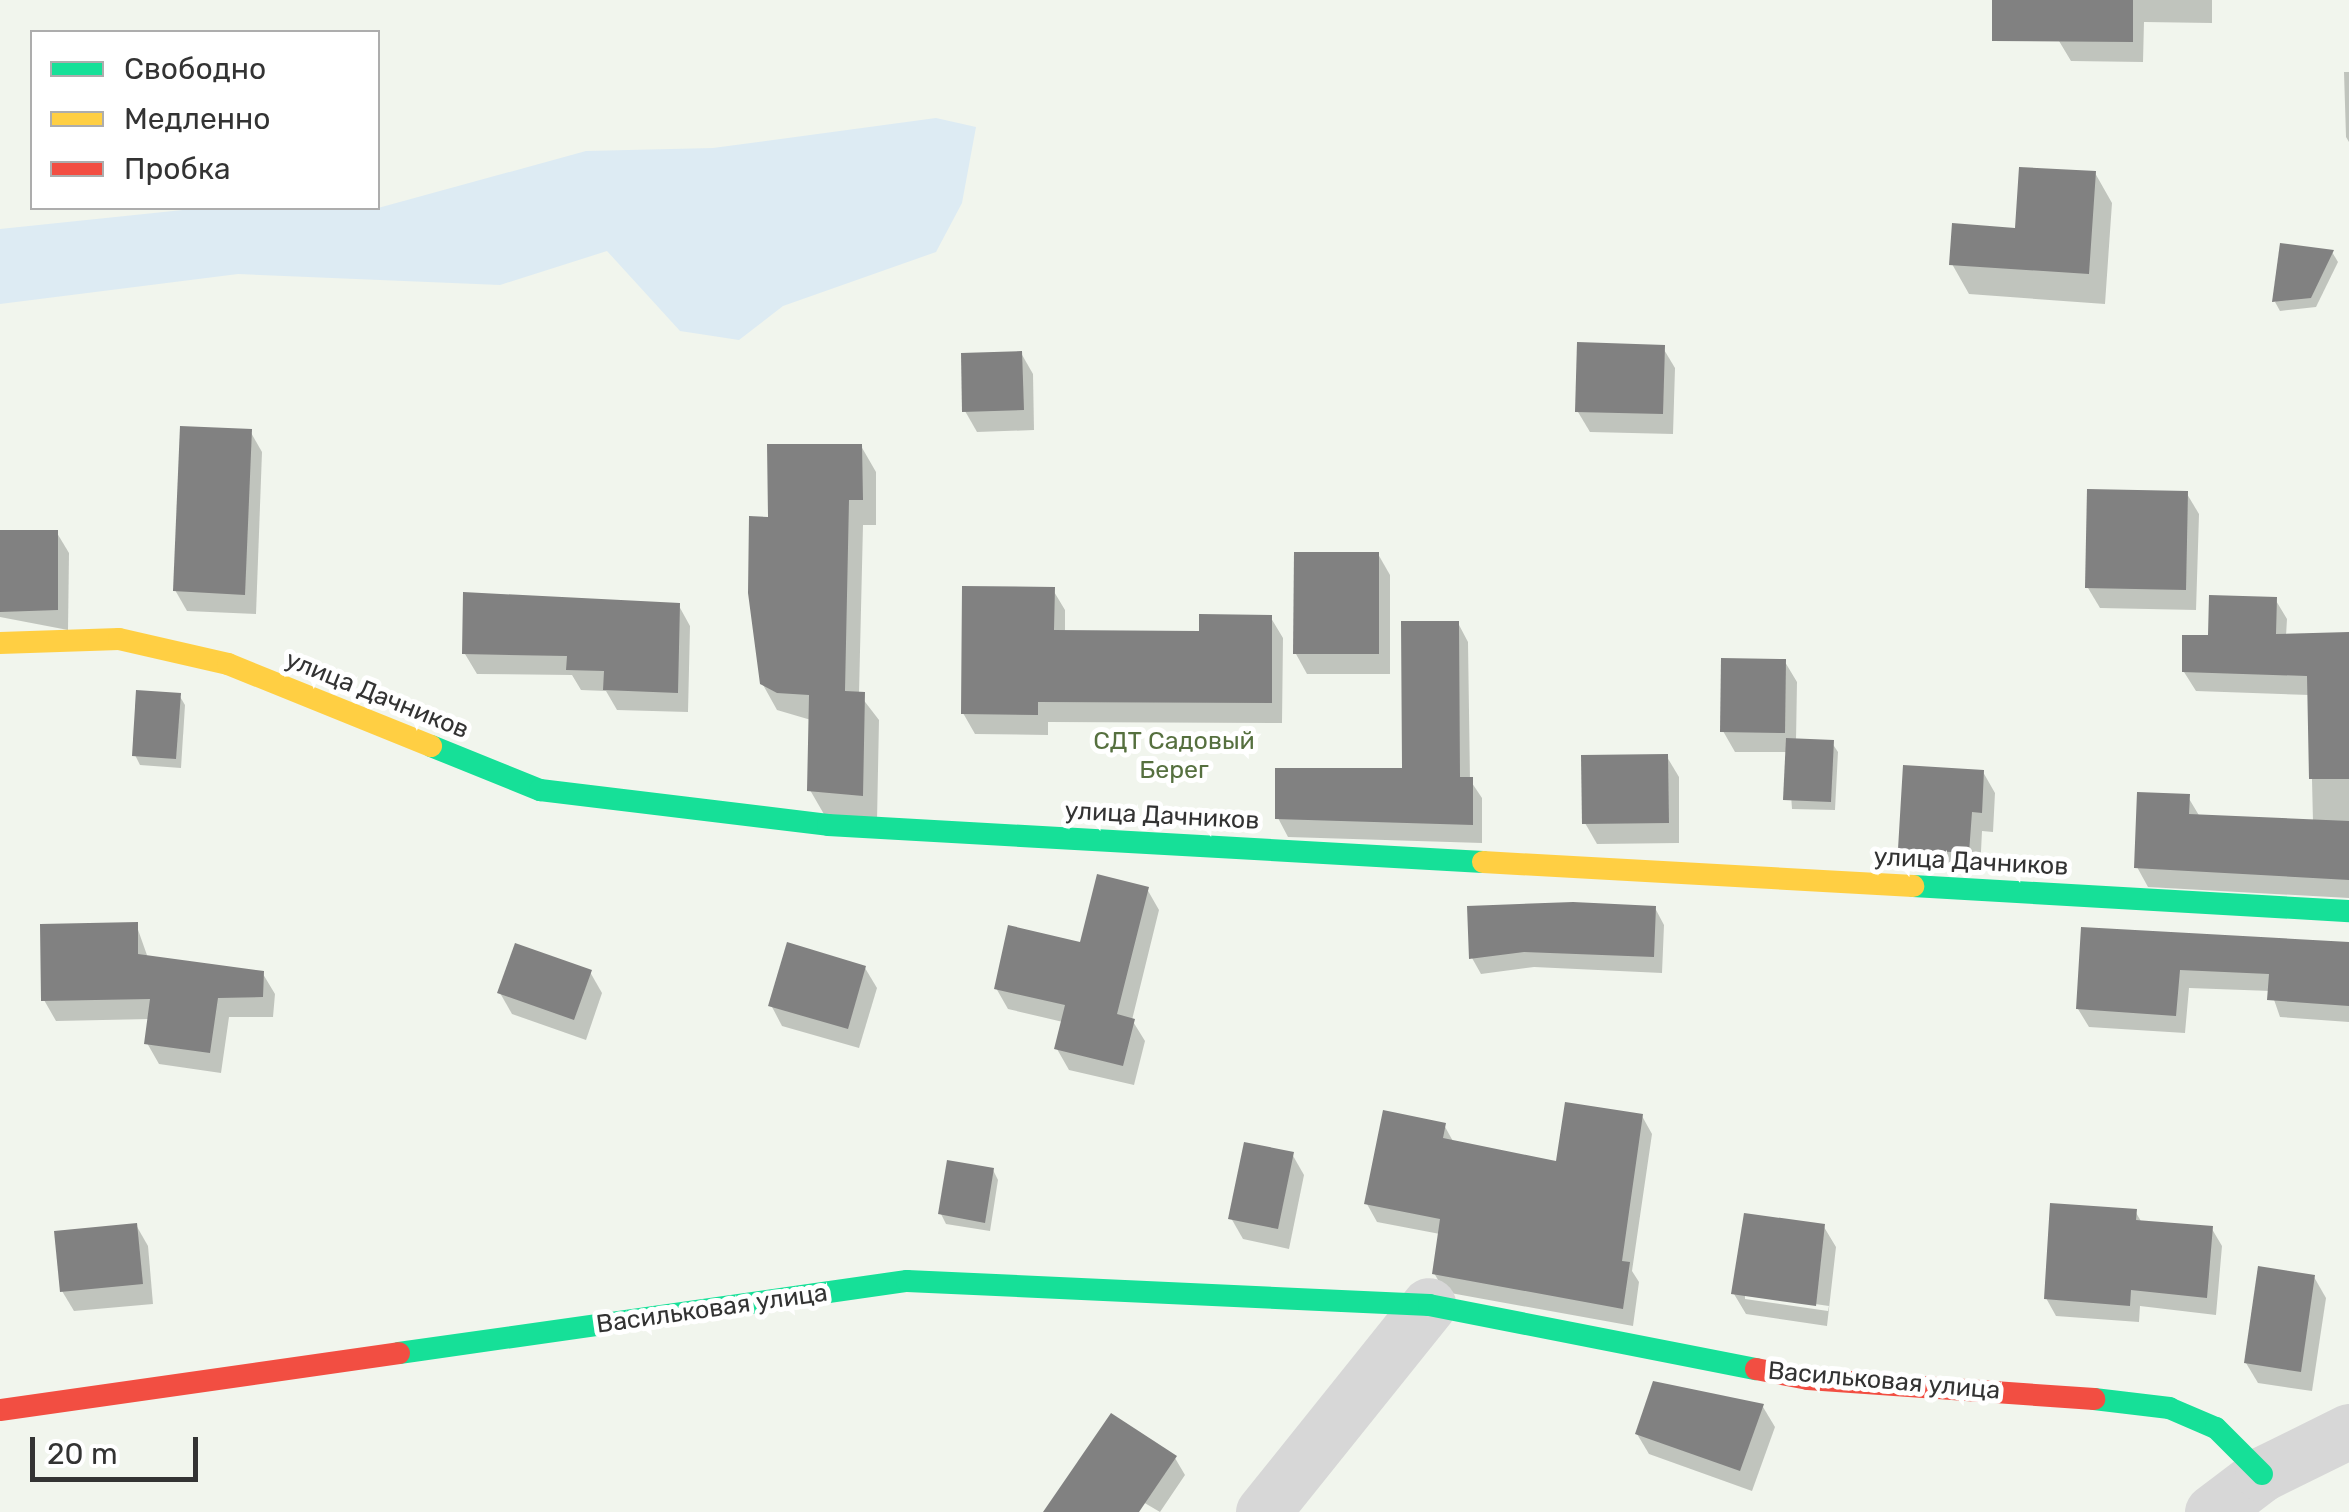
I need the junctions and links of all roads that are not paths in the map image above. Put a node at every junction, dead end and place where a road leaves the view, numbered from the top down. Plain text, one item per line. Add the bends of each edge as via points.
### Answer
1 (0, 643) edge
2 (2349, 911) edge
3 (1428, 1304) junction
4 (0, 1410) edge
5 (2349, 1431) edge
6 (2262, 1474) junction
7 (1263, 1512) edge
8 (2212, 1512) edge

1 - 2 street, улица Дачников via 119,640 228,664 540,790 828,825
3 - 4 street, Васильковая улица via 907,1281
3 - 6 street, Васильковая улица via 1808,1379 2168,1408 2216,1428
3 - 7 street
5 - 6 street
6 - 8 street

